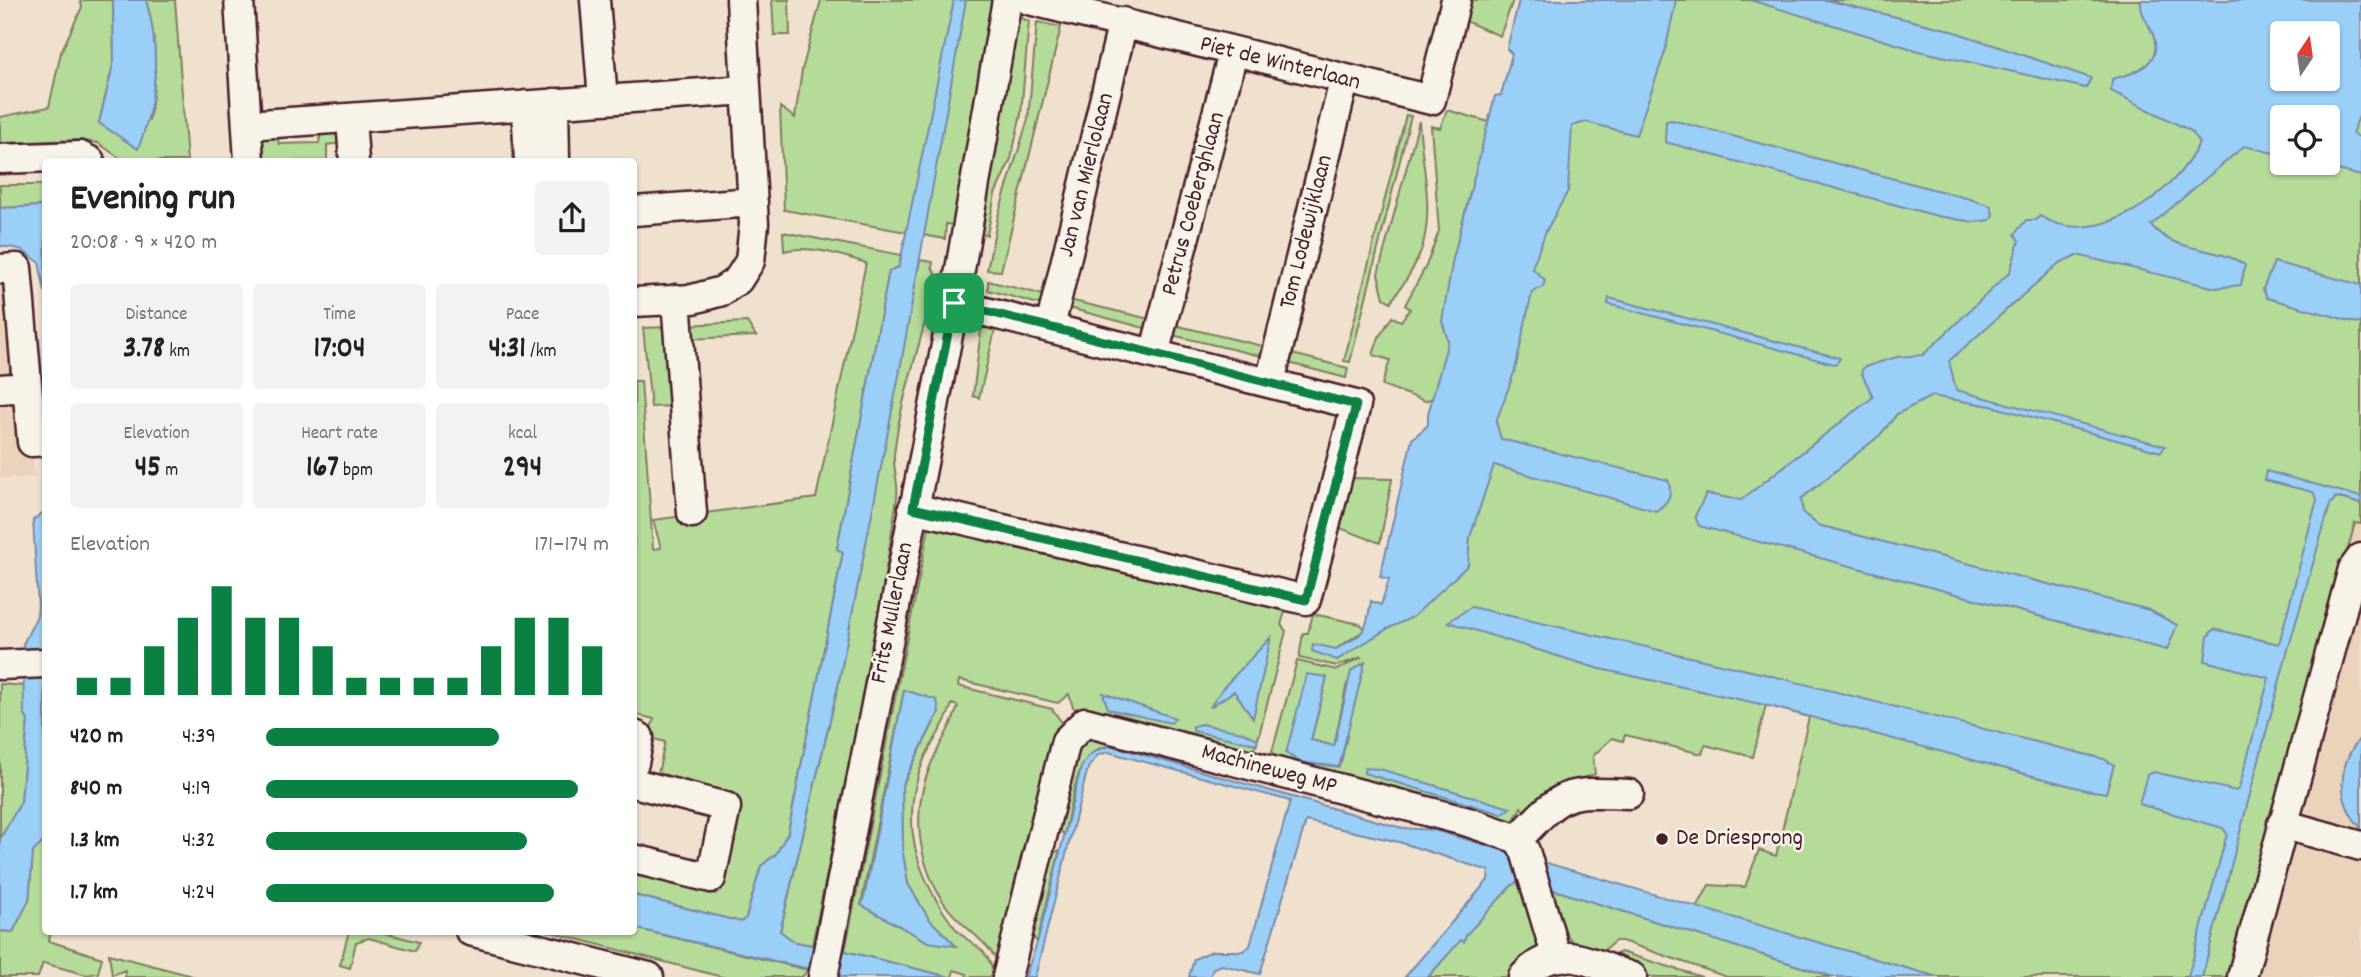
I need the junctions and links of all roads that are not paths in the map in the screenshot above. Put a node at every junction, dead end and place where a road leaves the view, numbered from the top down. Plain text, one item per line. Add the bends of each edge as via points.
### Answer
1 (239, 0) edge
2 (595, 0) edge
3 (741, 0) edge
4 (1007, 0) edge
5 (1028, 0) edge
6 (1456, 0) edge
7 (1122, 22) junction
8 (1233, 53) junction
9 (1344, 81) junction
10 (746, 90) junction
11 (603, 100) junction
12 (540, 104) junction
13 (351, 118) junction
14 (247, 125) junction
15 (84, 158) edge
16 (249, 158) edge
17 (354, 158) edge
18 (530, 158) edge
19 (554, 158) edge
20 (0, 159) edge
21 (753, 206) junction
22 (637, 211) edge
23 (0, 269) edge
24 (677, 299) junction
25 (637, 302) edge
26 (954, 303) junction
27 (1050, 327) junction
28 (1154, 354) junction
29 (1270, 383) junction
30 (13, 388) edge
31 (42, 441) edge
32 (913, 508) junction
33 (692, 513) dead end
34 (2361, 558) edge
35 (42, 663) edge
36 (8, 665) edge
37 (637, 784) edge
38 (1629, 794) dead end
39 (2282, 824) junction
40 (1522, 845) junction
41 (2361, 846) edge
42 (637, 860) edge
43 (480, 935) edge
44 (1556, 955) junction
45 (554, 965) edge
46 (823, 976) edge
47 (649, 977) edge
48 (1007, 977) edge
49 (1523, 977) edge
50 (1632, 977) edge
51 (2242, 977) edge

1 - 14 street
2 - 11 street
3 - 10 street
4 - 26 street, Frits Mullerlaan
5 - 7 street, Piet de Winterlaan
6 - 9 street, Piet de Winterlaan via 1431,100
7 - 8 street, Piet de Winterlaan
7 - 27 street, Jan van Mierlolaan
8 - 9 street, Piet de Winterlaan
8 - 28 street, Petrus Coeberghlaan
9 - 29 street, Tom Lodewijklaan
10 - 11 street
10 - 21 street
11 - 12 street
12 - 13 street
12 - 18 street
12 - 19 street
13 - 14 street
13 - 17 street
14 - 16 street
15 - 20 street
21 - 22 street
21 - 24 street via 754,245 738,280 722,291
23 - 30 street via 18,268
24 - 25 street
24 - 33 street
26 - 27 street
26 - 32 street, Frits Mullerlaan
27 - 28 street
28 - 29 street
29 - 32 street via 1356,405 1306,600
30 - 31 street via 32,442
32 - 46 street, Frits Mullerlaan
34 - 39 street via 2353,569
35 - 36 street
37 - 42 street via 726,807 711,878
38 - 40 street via 1578,792 1552,804
39 - 41 street
39 - 51 street
40 - 44 street
40 - 48 street, Machineweg MP via 1468,822 1085,722 1066,741
43 - 45 street
44 - 49 street via 1535,964
44 - 50 street
45 - 47 street

